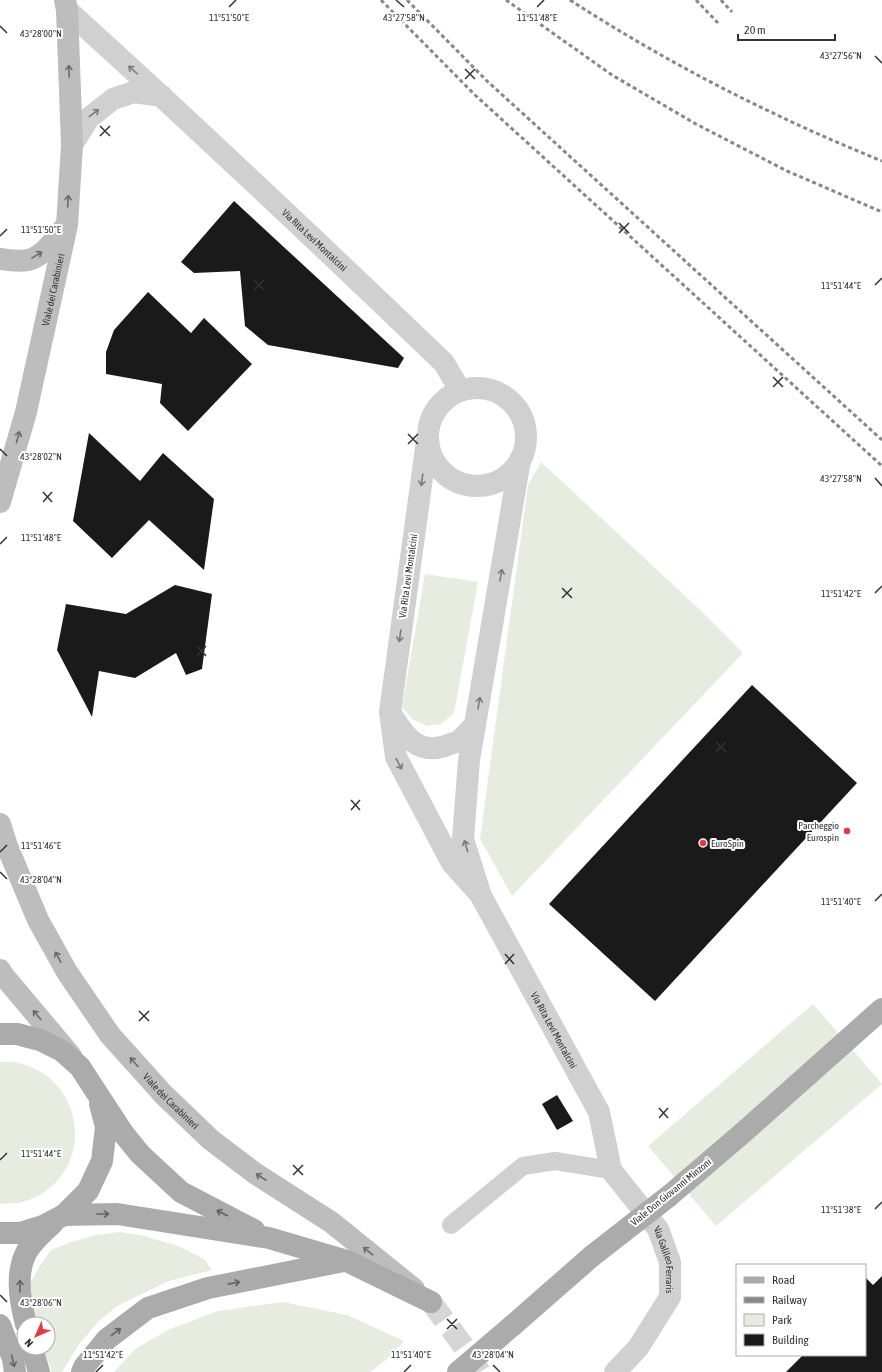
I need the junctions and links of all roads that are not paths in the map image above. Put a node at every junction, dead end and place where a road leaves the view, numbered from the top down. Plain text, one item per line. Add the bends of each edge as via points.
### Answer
1 (66, 5) edge
2 (162, 96) junction
3 (72, 145) junction
4 (67, 225) junction
5 (0, 258) edge
6 (460, 390) junction
7 (427, 441) junction
8 (520, 460) junction
9 (0, 502) edge
10 (390, 712) junction
11 (475, 725) junction
12 (0, 824) edge
13 (482, 896) junction
14 (0, 970) edge
15 (882, 1009) edge
16 (0, 1034) edge
17 (80, 1067) junction
18 (98, 1095) junction
19 (611, 1170) junction
20 (61, 1217) junction
21 (451, 1225) dead end
22 (0, 1233) edge
23 (269, 1238) junction
24 (347, 1261) junction
25 (24, 1316) edge
26 (0, 1325) edge
27 (34, 1356) edge
28 (15, 1372) edge
29 (39, 1372) edge
30 (82, 1372) edge
31 (458, 1372) edge
32 (615, 1372) edge

2 -> 1 street, Via Rita Levi Montalcini
3 -> 1 main road, Viale dei Carabinieri
3 -> 2 street via 89,118 113,99 134,92
2 - 6 street, Via Rita Levi Montalcini via 444,363
4 -> 3 main road, Viale dei Carabinieri
5 -> 4 main road via 29,260 47,249
9 -> 4 main road, Viale dei Carabinieri via 26,412
6 - 7 street, Via Rita Levi Montalcini via 446,398 435,410 429,425
6 - 8 street, Via Rita Levi Montalcini via 489,389 514,404 522,416 526,431 525,446
7 - 8 street, Via Rita Levi Montalcini via 431,456 439,470 466,486 498,482 511,473
7 -> 10 street, Via Rita Levi Montalcini
11 -> 8 street, Via Rita Levi Montalcini
10 - 11 street via 403,733 413,743 428,748 458,742
10 -> 13 street, Via Rita Levi Montalcini via 396,757 452,863
13 -> 11 street, Via Rita Levi Montalcini via 463,839 469,760
24 -> 12 main road, Viale dei Carabinieri via 430,1302 331,1222 256,1174 211,1140 163,1094 110,1035 67,972 38,920
13 - 19 street, Via Rita Levi Montalcini via 599,1112
17 -> 14 main road
15 - 31 main road, Viale Don Giovanni Minzoni, bridge via 745,1131 669,1196 592,1256
16 - 17 main road via 17,1034 40,1040 62,1051
17 - 18 main road
18 - 20 main road via 106,1127 102,1160 88,1191
23 -> 18 main road via 181,1192 140,1154
19 - 21 lane via 555,1161 522,1166
19 - 32 street, Via Galileo Ferraris via 658,1229 670,1262 670,1297 638,1348
20 - 22 main road via 43,1226 20,1232
20 -> 23 main road via 116,1214
25 -> 20 main road via 19,1288 26,1253 37,1238
23 - 24 main road
30 -> 24 main road via 108,1339 148,1308 208,1288
26 -> 28 main road via 13,1359
27 - 29 main road

